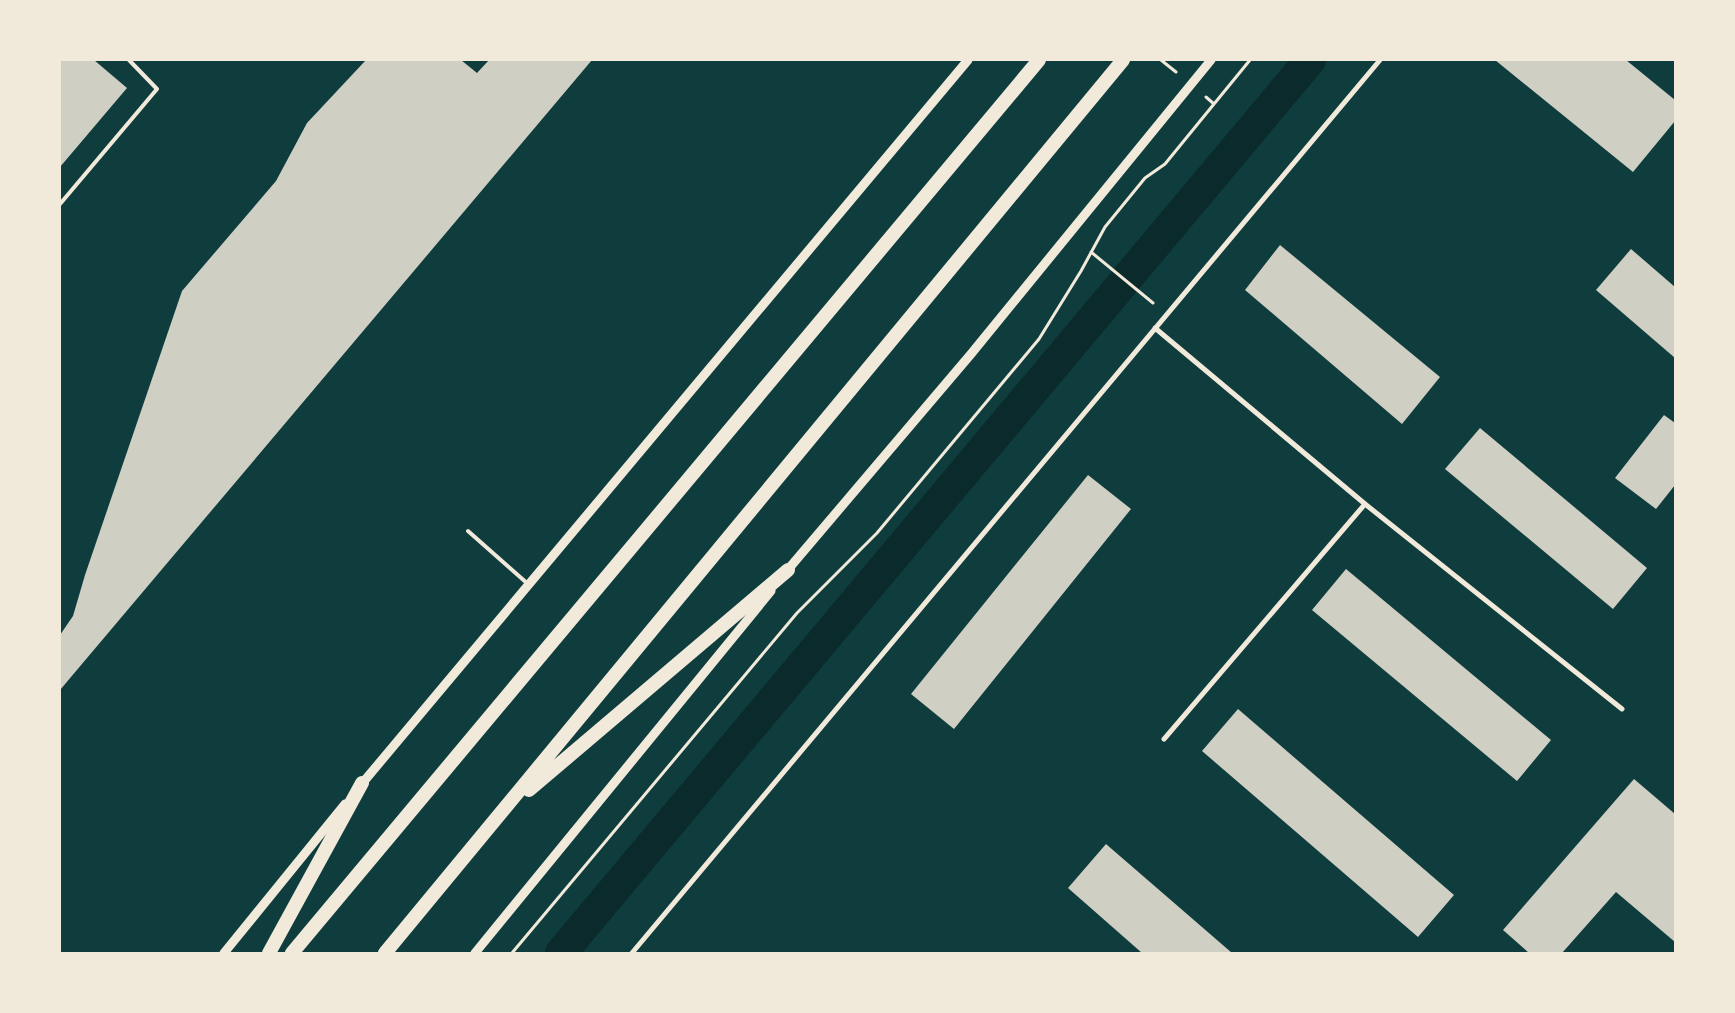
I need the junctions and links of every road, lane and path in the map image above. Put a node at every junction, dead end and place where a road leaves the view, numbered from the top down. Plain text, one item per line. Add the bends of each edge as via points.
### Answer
1 (129, 60) edge
2 (968, 60) edge
3 (1039, 60) edge
4 (1123, 60) edge
5 (1211, 60) edge
6 (1380, 60) edge
7 (1214, 104) dead end
8 (60, 204) edge
9 (1091, 252) junction
10 (1167, 314) junction
11 (1155, 328) junction
12 (1365, 504) junction
13 (468, 530) dead end
14 (788, 570) junction
15 (530, 585) junction
16 (1622, 709) dead end
17 (1164, 739) dead end
18 (362, 783) junction
19 (501, 813) junction
20 (224, 953) edge
21 (269, 953) edge
22 (292, 953) edge
23 (385, 953) edge
24 (475, 953) edge
25 (512, 953) edge
26 (632, 953) edge

1 - 8 lane via 157,89
2 - 15 street
3 - 22 highway
4 - 19 highway
5 - 14 street via 971,354
6 - 10 street
7 - 9 path via 1166,164 1144,178 1105,227
9 - 10 path
9 - 25 path via 1027,354 877,533 797,613
10 - 11 street
11 - 12 street
11 - 26 street
12 - 16 street
12 - 17 street
13 - 15 lane
14 - 19 highway
14 - 24 street
15 - 18 street
18 - 20 street
18 - 21 highway
19 - 23 highway

